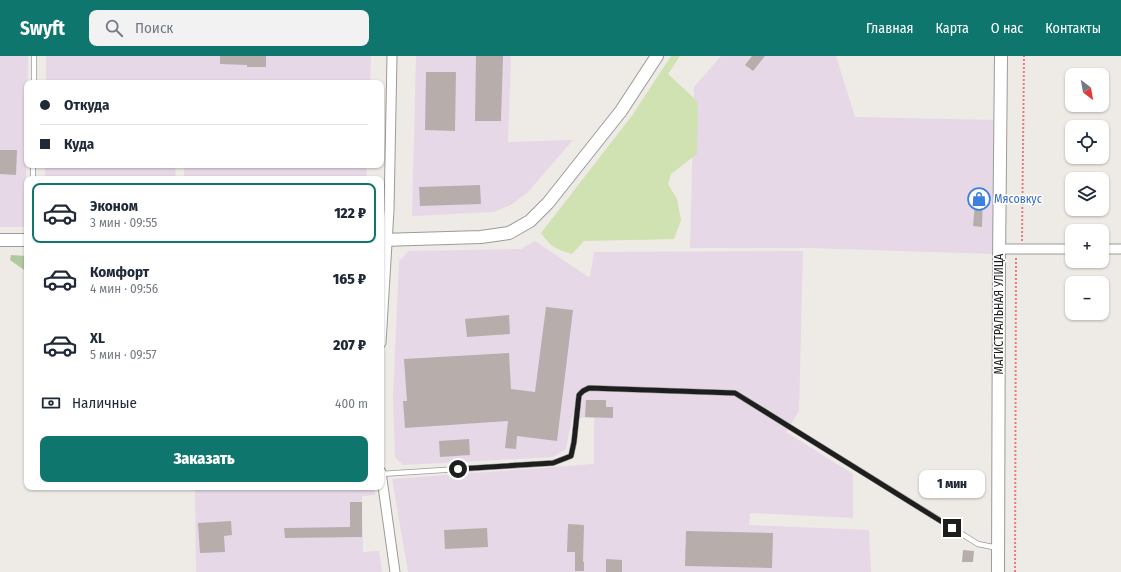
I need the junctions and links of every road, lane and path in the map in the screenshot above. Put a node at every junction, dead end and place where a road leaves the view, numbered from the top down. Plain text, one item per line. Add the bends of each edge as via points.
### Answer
1 (34, 56) edge
2 (392, 56) edge
3 (657, 56) edge
4 (1001, 56) edge
5 (1024, 56) edge
6 (34, 80) edge
7 (0, 240) edge
8 (24, 240) edge
9 (384, 240) edge
10 (999, 249) junction
11 (1065, 249) edge
12 (1109, 249) edge
13 (1121, 249) edge
14 (1019, 250) junction
15 (384, 473) edge
16 (383, 490) edge
17 (998, 548) junction
18 (395, 572) edge
19 (998, 572) edge
20 (1015, 572) edge

1 - 6 lane
2 - 9 street via 389,210
3 - 9 street via 621,110 548,203 530,221 508,233 481,237
4 - 10 street, МАГИСТРАЛЬНАЯ УЛИЦА
5 - 14 path via 1022,241
7 - 8 street
10 - 14 street
10 - 17 street, МАГИСТРАЛЬНАЯ УЛИЦА
11 - 14 street
12 - 13 street
14 - 20 path via 1016,258
15 - 17 lane via 553,463 571,456 579,395 589,388 735,393 978,544
16 - 18 street
17 - 19 street, МАГИСТРАЛЬНАЯ УЛИЦА

